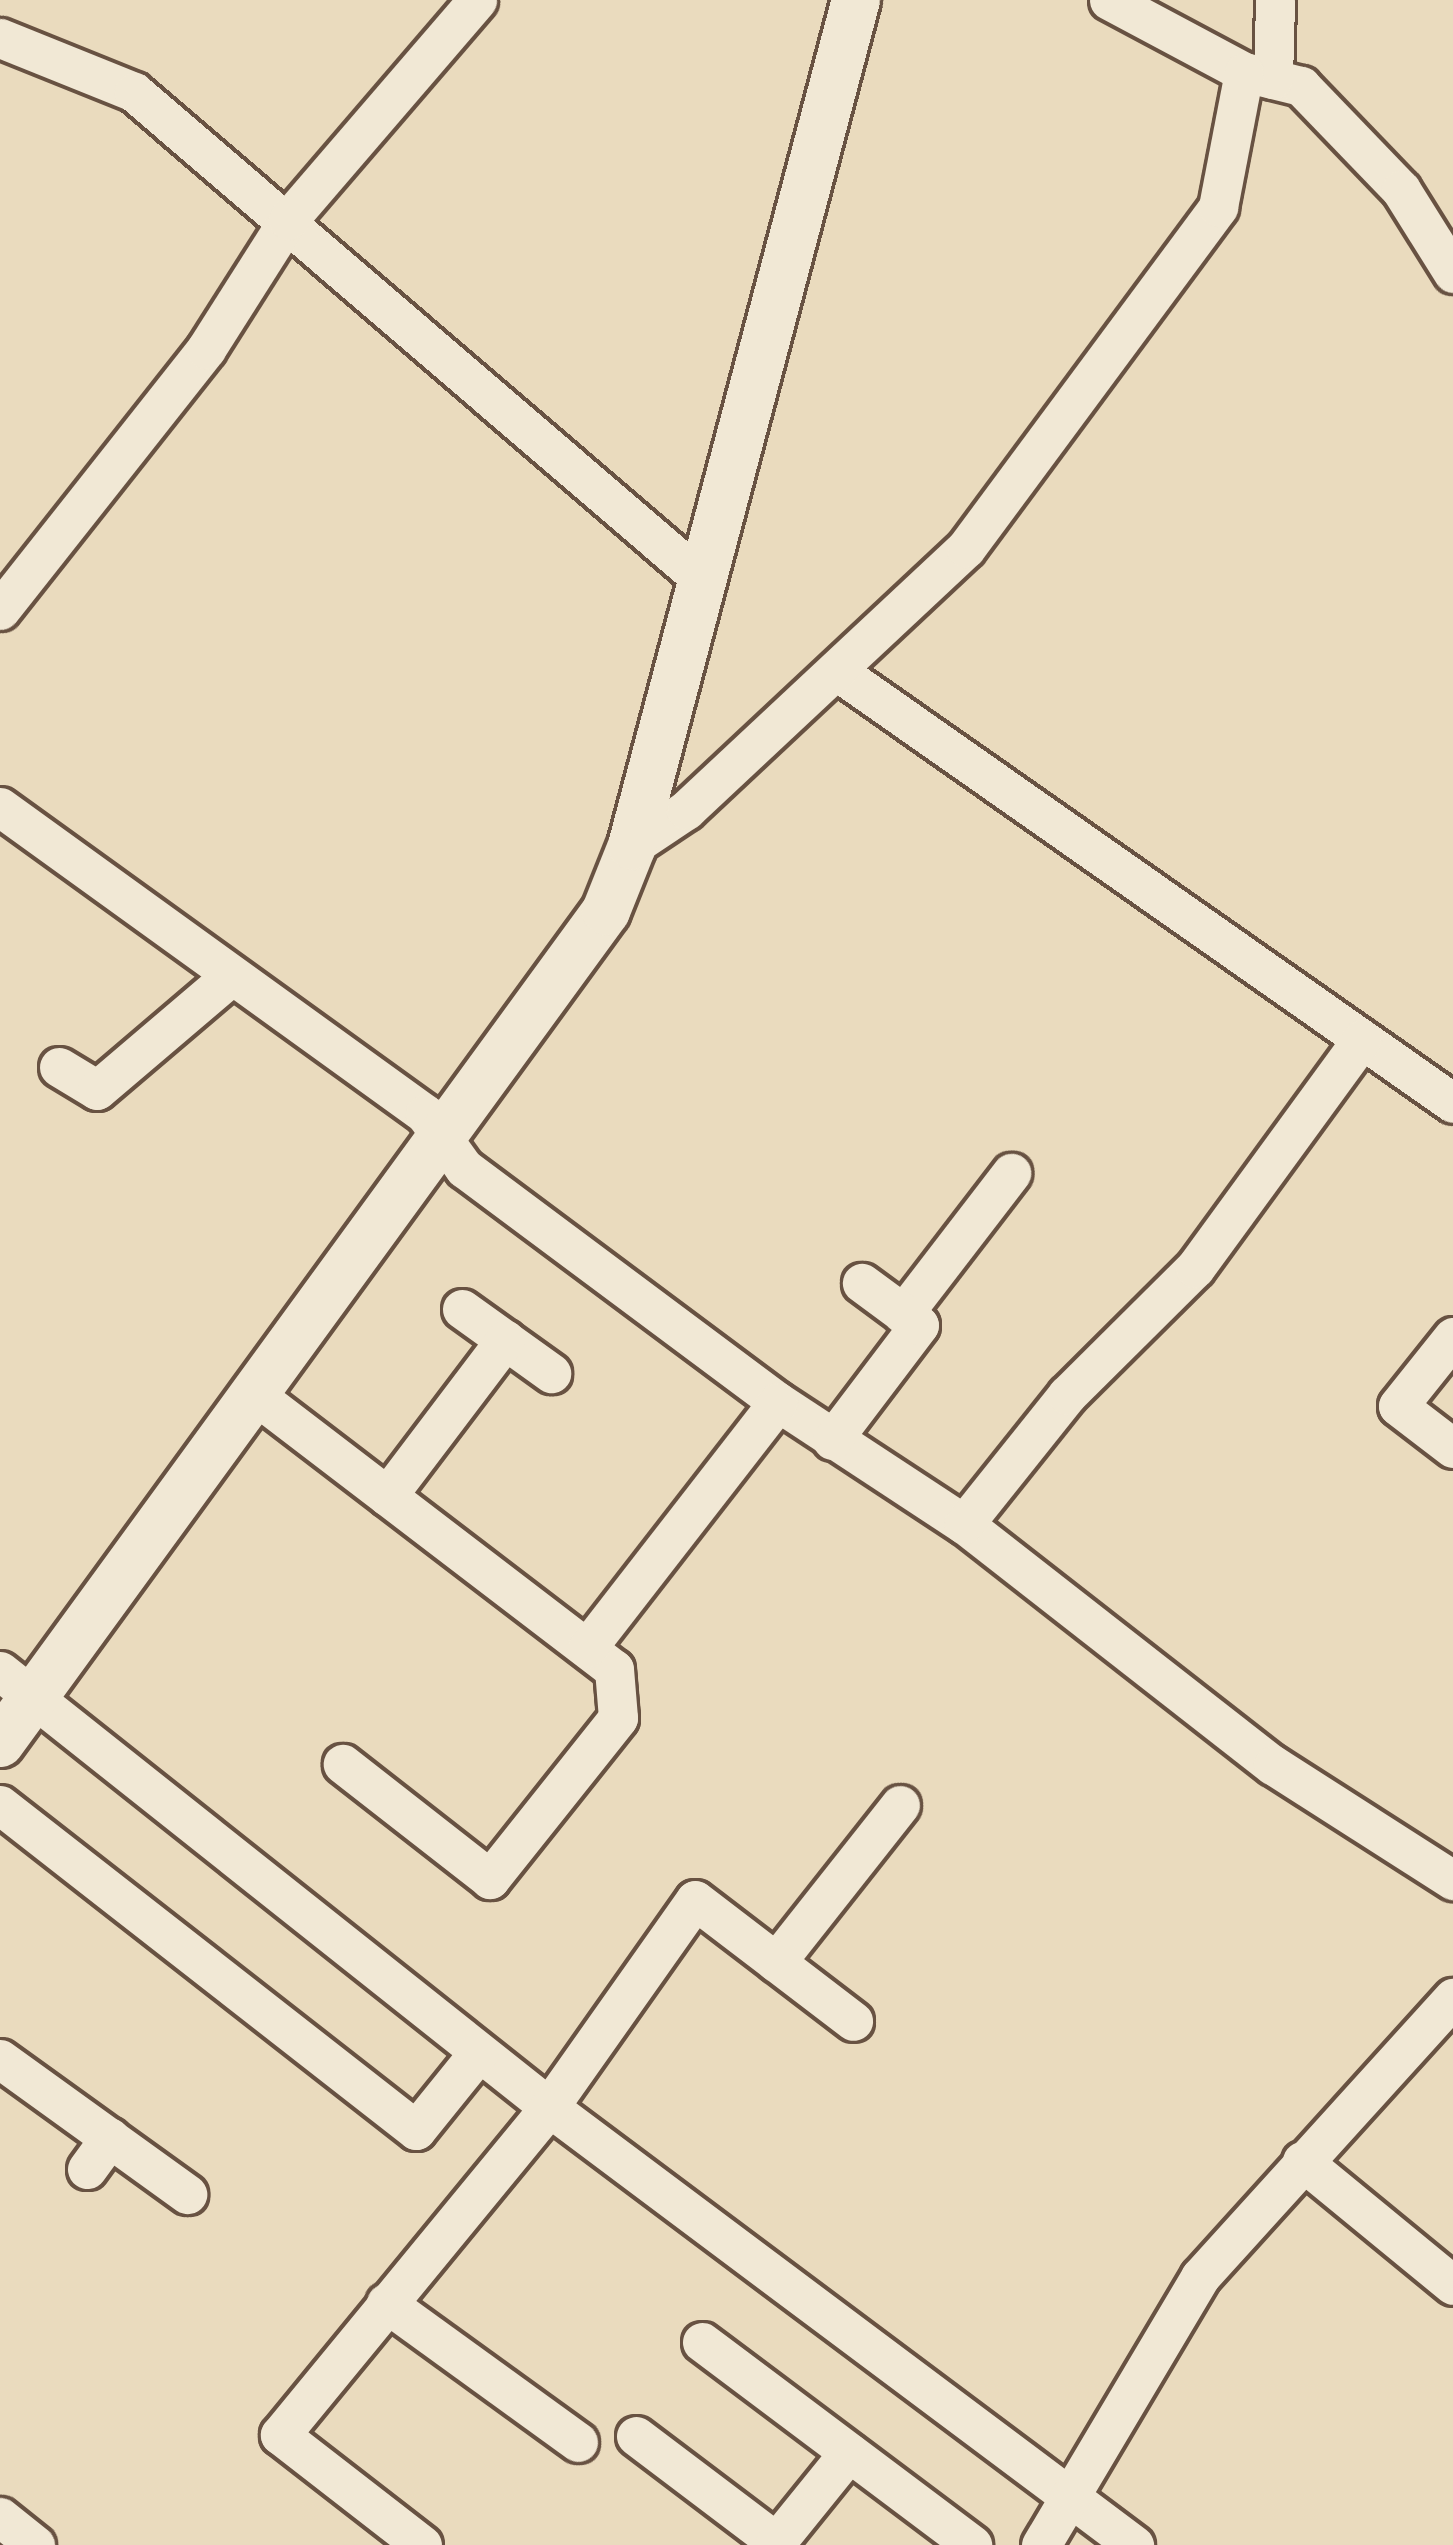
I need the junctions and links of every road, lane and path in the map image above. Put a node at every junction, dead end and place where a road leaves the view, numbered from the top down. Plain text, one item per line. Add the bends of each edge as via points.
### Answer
1 (477, 0) edge
2 (856, 0) edge
3 (1109, 0) edge
4 (1274, 0) edge
5 (0, 38) edge
6 (1258, 75) junction
7 (287, 220) junction
8 (1453, 273) edge
9 (704, 581) junction
10 (0, 610) edge
11 (837, 670) junction
12 (0, 807) edge
13 (632, 846) junction
14 (231, 976) junction
15 (1362, 1039) junction
16 (58, 1066) dead end
17 (1453, 1103) edge
18 (444, 1138) junction
19 (1011, 1173) dead end
20 (862, 1283) dead end
21 (462, 1309) dead end
22 (903, 1314) junction
23 (1453, 1337) edge
24 (505, 1340) junction
25 (551, 1373) dead end
26 (254, 1394) junction
27 (778, 1402) junction
28 (832, 1440) junction
29 (1453, 1448) edge
30 (387, 1496) junction
31 (964, 1524) junction
32 (587, 1648) junction
33 (16, 1684) edge
34 (0, 1743) edge
35 (343, 1764) dead end
36 (0, 1805) edge
37 (900, 1805) dead end
38 (1453, 1880) edge
39 (776, 1962) junction
40 (1453, 1998) edge
41 (853, 2021) dead end
42 (478, 2052) junction
43 (0, 2059) edge
44 (549, 2107) junction
45 (1302, 2161) junction
46 (188, 2194) dead end
47 (1453, 2285) edge
48 (386, 2302) junction
49 (702, 2342) dead end
50 (636, 2437) dead end
51 (578, 2442) dead end
52 (849, 2452) junction
53 (1074, 2501) junction
54 (0, 2517) edge
55 (775, 2544) edge
56 (35, 2545) edge
57 (422, 2545) edge
58 (972, 2545) edge
59 (1041, 2545) edge
60 (1133, 2545) edge

1 - 7 street
2 - 9 street
3 - 6 street
4 - 6 street
5 - 7 street via 134,92
6 - 8 street via 1301,86 1401,190
6 - 11 street via 1218,207 1156,301 966,548
7 - 9 street
7 - 10 street via 206,349
9 - 13 street
11 - 13 street
11 - 15 street
12 - 14 street
13 - 18 street via 606,910
14 - 16 street via 97,1090
14 - 18 street
15 - 17 street
15 - 31 street via 1195,1268 1067,1395
18 - 26 street
18 - 27 street via 464,1168
19 - 22 street
20 - 22 street
21 - 24 street
22 - 28 street via 919,1325
23 - 29 street via 1398,1406
24 - 25 street
24 - 30 street
26 - 30 street
26 - 33 street
27 - 28 street
27 - 32 street
28 - 31 street
30 - 32 street
31 - 38 street via 1273,1765
32 - 35 street via 614,1669 618,1718 490,1879
33 - 34 street
33 - 42 street
36 - 42 street via 416,2130
37 - 39 street
39 - 41 street
39 - 44 street via 695,1900
40 - 45 street
42 - 44 street
43 - 46 street via 98,2153
44 - 48 street
44 - 53 street
45 - 47 street
45 - 53 street via 1200,2277
48 - 51 street
48 - 57 street via 280,2435
49 - 52 street
50 - 55 street
52 - 55 street
52 - 58 street
53 - 59 street
53 - 60 street
54 - 56 street

